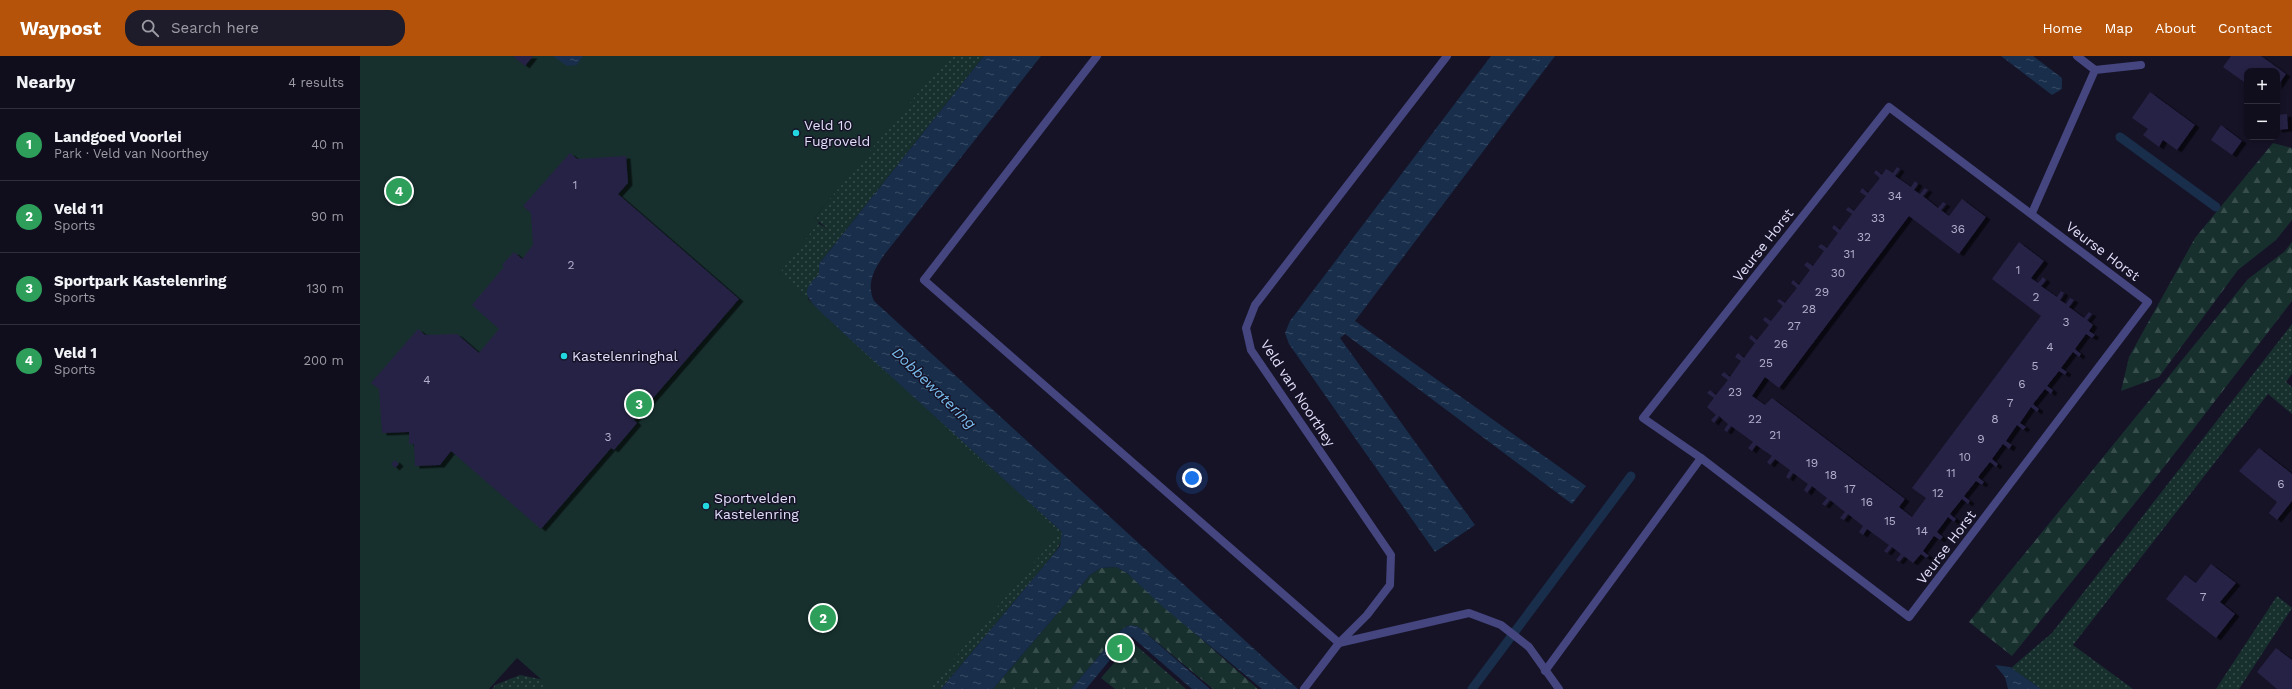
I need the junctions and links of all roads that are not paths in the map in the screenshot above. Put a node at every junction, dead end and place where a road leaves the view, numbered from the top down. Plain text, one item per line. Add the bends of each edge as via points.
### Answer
1 (1097, 56) edge
2 (1446, 56) edge
3 (2077, 56) edge
4 (2141, 65) dead end
5 (2095, 70) junction
6 (2032, 213) junction
7 (1701, 458) junction
8 (1339, 643) junction
9 (1545, 671) junction
10 (1304, 689) edge
11 (1559, 689) edge

1 - 8 street via 924,280
2 - 8 street, Veld van Noorthey via 1255,305 1246,328 1251,350 1391,555 1390,585 1367,615
3 - 5 street
4 - 5 street
5 - 6 street
6 - 7 street, Veurse Horst via 1889,107 1643,418
6 - 7 street, Veurse Horst via 2148,302 1910,617
7 - 9 street
8 - 9 street via 1469,613 1501,625 1528,647
8 - 10 street, Veld van Noorthey
9 - 11 street

